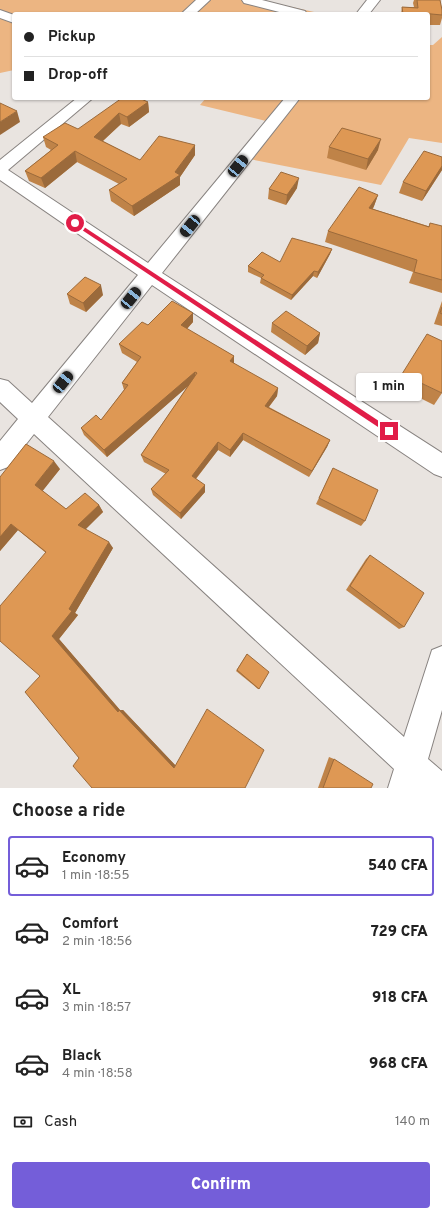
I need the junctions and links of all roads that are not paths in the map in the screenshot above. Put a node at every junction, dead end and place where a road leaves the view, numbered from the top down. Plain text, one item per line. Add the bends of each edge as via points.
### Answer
1 (204, 0) edge
2 (248, 0) edge
3 (374, 0) edge
4 (189, 12) edge
5 (293, 12) edge
6 (364, 12) edge
7 (0, 14) edge
8 (12, 18) edge
9 (84, 100) edge
10 (291, 100) edge
11 (0, 168) edge
12 (0, 172) edge
13 (150, 274) junction
14 (0, 388) edge
15 (34, 418) junction
16 (0, 459) edge
17 (442, 466) edge
18 (442, 660) edge
19 (408, 777) edge
20 (437, 788) edge

1 - 4 street
2 - 5 street
3 - 6 street
7 - 8 street
9 - 11 street
10 - 13 street
12 - 13 street
13 - 15 street
13 - 17 street
14 - 15 street
15 - 16 street
15 - 19 street
18 - 19 street
19 - 20 street

